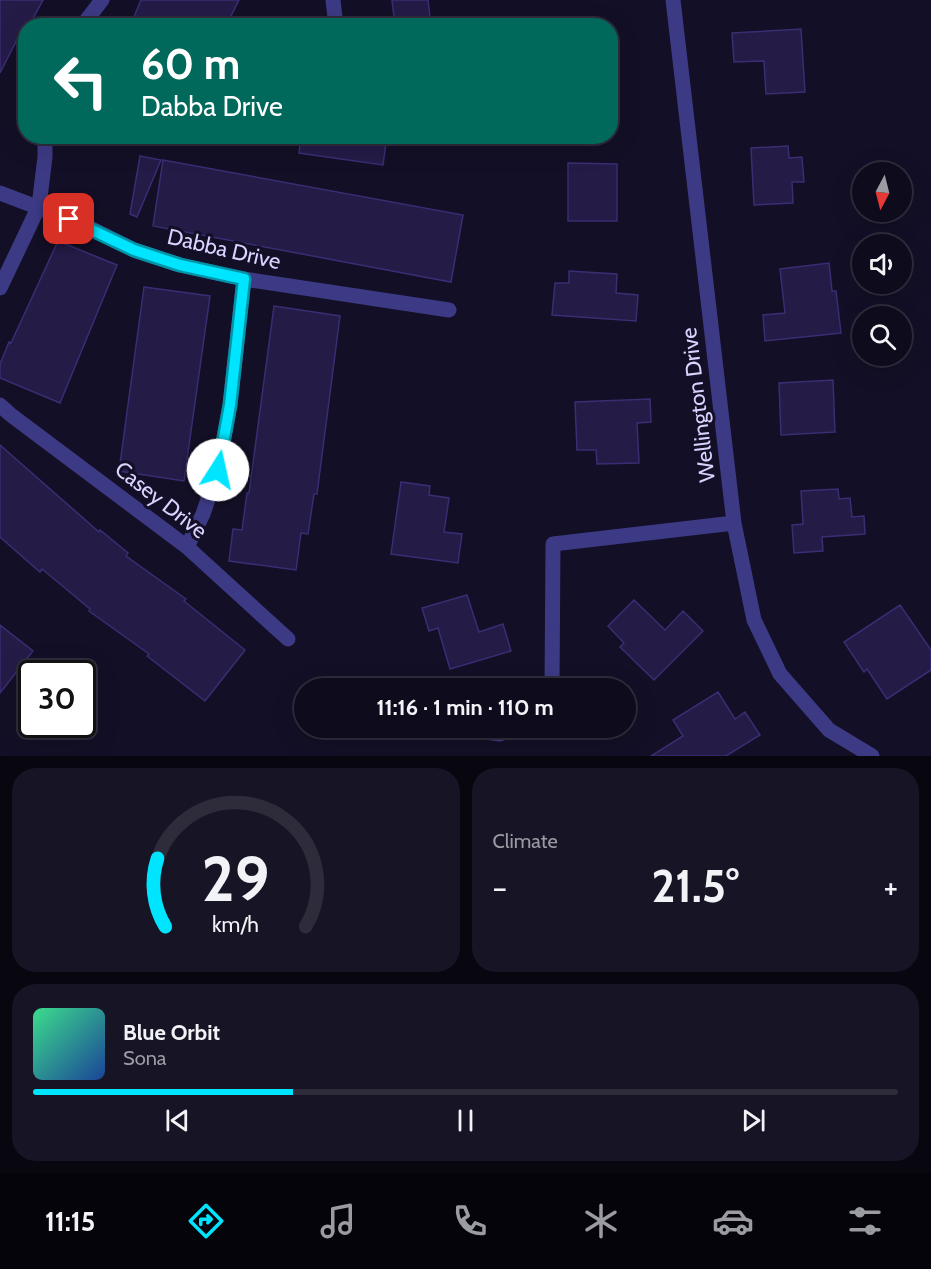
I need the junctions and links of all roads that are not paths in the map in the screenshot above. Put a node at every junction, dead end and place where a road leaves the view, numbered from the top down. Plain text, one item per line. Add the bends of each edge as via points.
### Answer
1 (102, 0) edge
2 (333, 0) edge
3 (673, 0) edge
4 (88, 18) edge
5 (335, 18) edge
6 (45, 144) edge
7 (0, 193) edge
8 (39, 206) junction
9 (244, 279) junction
10 (0, 288) edge
11 (449, 310) dead end
12 (0, 405) edge
13 (734, 523) junction
14 (187, 548) junction
15 (288, 639) dead end
16 (552, 678) edge
17 (872, 756) edge

1 - 4 street
2 - 5 street
3 - 13 street, Wellington Drive
6 - 8 street
7 - 8 street, Dabba Drive
8 - 9 street, Dabba Drive via 134,250
8 - 10 street
9 - 11 street, Dabba Drive
9 - 14 street via 230,405 218,470
12 - 14 street, Casey Drive
13 - 16 street via 553,544
13 - 17 street, Wellington Drive via 754,620 780,674 829,730
14 - 15 street, Casey Drive

